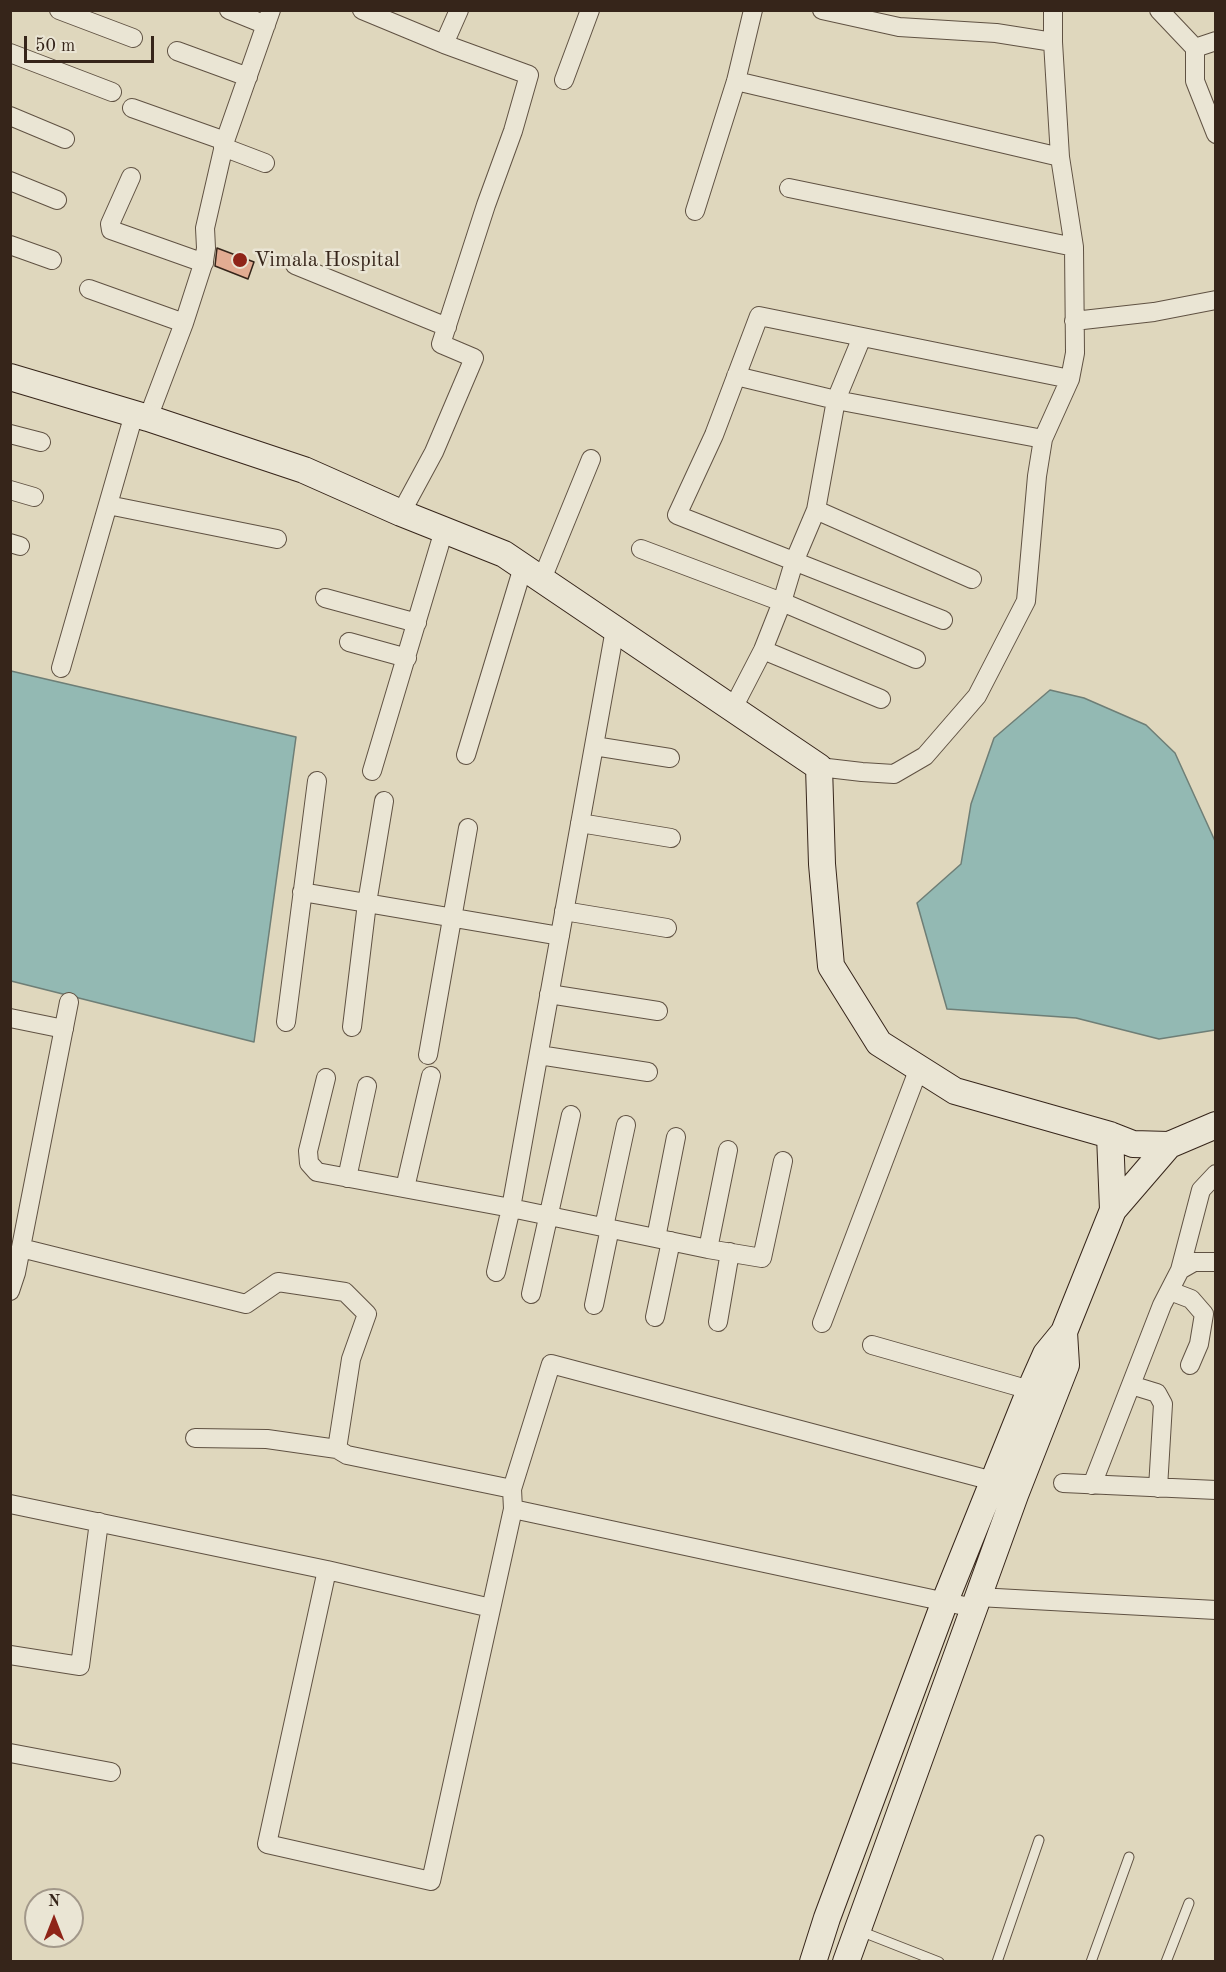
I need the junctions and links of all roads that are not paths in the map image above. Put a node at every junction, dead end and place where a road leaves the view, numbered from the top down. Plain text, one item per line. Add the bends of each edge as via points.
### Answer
1 (59, 10) edge
2 (229, 10) edge
3 (362, 10) edge
4 (459, 10) edge
5 (590, 10) edge
6 (753, 10) edge
7 (1053, 10) edge
8 (1159, 10) edge
9 (826, 11) edge
10 (268, 18) edge
11 (132, 38) dead end
12 (1215, 41) edge
13 (1053, 42) junction
14 (444, 44) junction
15 (1195, 48) junction
16 (177, 51) dead end
17 (10, 53) edge
18 (248, 77) junction
19 (564, 80) dead end
20 (736, 81) junction
21 (112, 92) dead end
22 (132, 108) dead end
23 (10, 116) edge
24 (1215, 134) edge
25 (65, 139) dead end
26 (224, 144) junction
27 (1060, 157) junction
28 (266, 164) dead end
29 (131, 177) dead end
30 (10, 181) edge
31 (789, 188) dead end
32 (57, 200) dead end
33 (695, 211) dead end
34 (10, 245) edge
35 (1074, 248) junction
36 (52, 260) dead end
37 (204, 263) junction
38 (295, 265) dead end
39 (89, 289) dead end
40 (1215, 300) edge
41 (1074, 321) junction
42 (184, 323) junction
43 (447, 327) junction
44 (862, 337) junction
45 (736, 376) junction
46 (10, 377) edge
47 (1070, 379) junction
48 (836, 400) junction
49 (141, 416) junction
50 (10, 434) edge
51 (1043, 439) junction
52 (41, 442) dead end
53 (591, 459) dead end
54 (10, 490) edge
55 (34, 497) dead end
56 (108, 505) junction
57 (816, 510) junction
58 (401, 513) junction
59 (444, 530) junction
60 (277, 539) dead end
61 (641, 549) dead end
62 (794, 562) junction
63 (532, 573) junction
64 (972, 579) dead end
65 (325, 598) dead end
66 (782, 602) junction
67 (943, 620) dead end
68 (417, 623) junction
69 (615, 629) junction
70 (349, 642) dead end
71 (763, 650) junction
72 (407, 658) junction
73 (916, 659) dead end
74 (61, 668) dead end
75 (881, 699) dead end
76 (733, 708) junction
77 (594, 746) junction
78 (466, 755) dead end
79 (670, 758) dead end
80 (819, 766) junction
81 (372, 771) dead end
82 (317, 781) dead end
83 (384, 801) dead end
84 (580, 823) junction
85 (468, 828) dead end
86 (671, 838) dead end
87 (302, 892) junction
88 (367, 903) junction
89 (564, 911) junction
90 (452, 918) junction
91 (667, 928) dead end
92 (560, 936) junction
93 (549, 994) junction
94 (69, 1002) dead end
95 (658, 1011) dead end
96 (10, 1018) edge
97 (286, 1022) dead end
98 (352, 1027) dead end
99 (64, 1029) junction
100 (428, 1055) dead end
101 (538, 1055) junction
102 (919, 1068) junction
103 (648, 1072) dead end
104 (431, 1076) dead end
105 (326, 1078) dead end
106 (367, 1086) dead end
107 (571, 1114) dead end
108 (626, 1125) dead end
109 (1215, 1125) edge
110 (1110, 1135) junction
111 (676, 1137) dead end
112 (1169, 1145) junction
113 (728, 1150) dead end
114 (783, 1161) dead end
115 (1215, 1174) edge
116 (347, 1178) junction
117 (405, 1188) junction
118 (511, 1208) junction
119 (1113, 1210) junction
120 (549, 1215) junction
121 (607, 1228) junction
122 (663, 1240) junction
123 (21, 1248) junction
124 (708, 1249) junction
125 (730, 1252) junction
126 (1215, 1262) edge
127 (1180, 1270) junction
128 (13, 1272) edge
129 (496, 1272) dead end
130 (10, 1291) edge
131 (1170, 1291) junction
132 (531, 1294) dead end
133 (594, 1305) dead end
134 (655, 1317) dead end
135 (718, 1322) dead end
136 (822, 1323) dead end
137 (1064, 1332) junction
138 (872, 1345) dead end
139 (1190, 1365) dead end
140 (1131, 1386) junction
141 (1030, 1390) junction
142 (195, 1438) dead end
143 (337, 1449) junction
144 (993, 1481) junction
145 (1063, 1483) dead end
146 (1092, 1485) junction
147 (1158, 1488) junction
148 (512, 1489) junction
149 (1215, 1490) edge
150 (10, 1504) edge
151 (513, 1509) junction
152 (99, 1522) junction
153 (327, 1570) junction
154 (945, 1601) junction
155 (976, 1603) junction
156 (491, 1608) junction
157 (1215, 1610) edge
158 (10, 1654) edge
159 (10, 1753) edge
160 (111, 1772) dead end
161 (873, 1793) junction
162 (903, 1805) junction
163 (1039, 1840) dead end
164 (1129, 1857) dead end
165 (1189, 1903) dead end
166 (857, 1930) junction
167 (813, 1962) edge
168 (846, 1962) edge
169 (939, 1962) edge
170 (997, 1962) edge
171 (1091, 1962) edge
172 (1166, 1962) edge

1 - 11 street
2 - 10 street
3 - 14 street
4 - 14 street
5 - 19 street
6 - 20 street
7 - 13 street
8 - 15 street
9 - 13 street via 899,27 996,33
10 - 18 street
12 - 15 street
13 - 27 street
14 - 43 street via 529,75
15 - 24 street via 1195,81
16 - 18 street
17 - 21 street
18 - 26 street
20 - 27 street
20 - 33 street
22 - 26 street
23 - 25 street
26 - 28 street
26 - 37 street via 205,228
27 - 35 street
29 - 37 street via 110,224 111,230
30 - 32 street
31 - 35 street
34 - 36 street
35 - 41 street
37 - 42 street
38 - 43 street
39 - 42 street
40 - 41 street
41 - 47 street via 1075,353
42 - 49 street
43 - 58 street via 441,344 474,358 434,452
44 - 45 street via 759,316
44 - 47 street
44 - 48 street
45 - 48 street
45 - 62 street via 677,515
46 - 49 street
47 - 51 street
48 - 51 street
48 - 57 street
49 - 56 street
49 - 58 street via 304,470
50 - 52 street
51 - 80 street via 1026,601 977,696 925,756 894,774
53 - 63 street
54 - 55 street
56 - 60 street
56 - 74 street
57 - 62 street
57 - 64 street
58 - 59 street
59 - 63 street via 504,554
59 - 68 street
61 - 66 street
62 - 66 street
62 - 67 street
63 - 69 street
63 - 78 street
65 - 68 street
66 - 71 street
66 - 73 street
68 - 72 street
69 - 76 street
69 - 77 street
70 - 72 street
71 - 75 street
71 - 76 street
72 - 81 street
76 - 80 street
77 - 79 street
77 - 84 street
80 - 102 street via 831,966 879,1043
82 - 87 street
83 - 88 street
84 - 86 street
84 - 89 street
85 - 90 street
87 - 88 street
87 - 97 street
88 - 90 street
88 - 98 street
89 - 91 street
89 - 92 street
90 - 92 street
90 - 100 street
92 - 93 street
93 - 95 street
93 - 101 street
94 - 99 street
96 - 99 street
99 - 123 street
101 - 103 street
101 - 118 street
102 - 110 street via 956,1091
102 - 136 street
104 - 117 street
105 - 116 street via 308,1151 309,1163 317,1172
106 - 116 street
107 - 120 street
108 - 121 street
109 - 112 street
110 - 112 street via 1133,1144
110 - 119 street
111 - 122 street
112 - 119 street
113 - 124 street
114 - 125 street via 762,1258
115 - 127 street via 1201,1190
116 - 117 street
117 - 118 street
118 - 120 street
118 - 129 street
119 - 137 street
120 - 121 street
120 - 132 street
121 - 122 street
121 - 133 street
122 - 124 street
122 - 134 street
123 - 128 street
123 - 143 street via 246,1304 278,1282 345,1292 367,1314 351,1359
124 - 125 street
125 - 135 street
126 - 127 street via 1194,1262
127 - 131 street
128 - 130 street
131 - 139 street via 1191,1299 1204,1314 1199,1344
131 - 140 street
137 - 141 street via 1046,1354
137 - 155 street via 1066,1365
138 - 141 street
140 - 146 street
140 - 147 street via 1157,1393 1163,1404
141 - 144 street
142 - 143 street via 267,1439
143 - 148 street via 347,1455
144 - 148 street via 550,1364
144 - 154 street
145 - 146 street
146 - 147 street
147 - 149 street
148 - 151 street
150 - 152 street
151 - 154 street
151 - 156 street
152 - 153 street
152 - 158 street via 80,1666
153 - 156 street
153 - 156 street via 267,1844 431,1881
154 - 155 street
154 - 161 street
155 - 157 street
155 - 162 street
159 - 160 street
161 - 162 street
161 - 167 street
162 - 166 street
163 - 170 lane
164 - 171 lane
165 - 172 lane
166 - 168 street
166 - 169 lane

